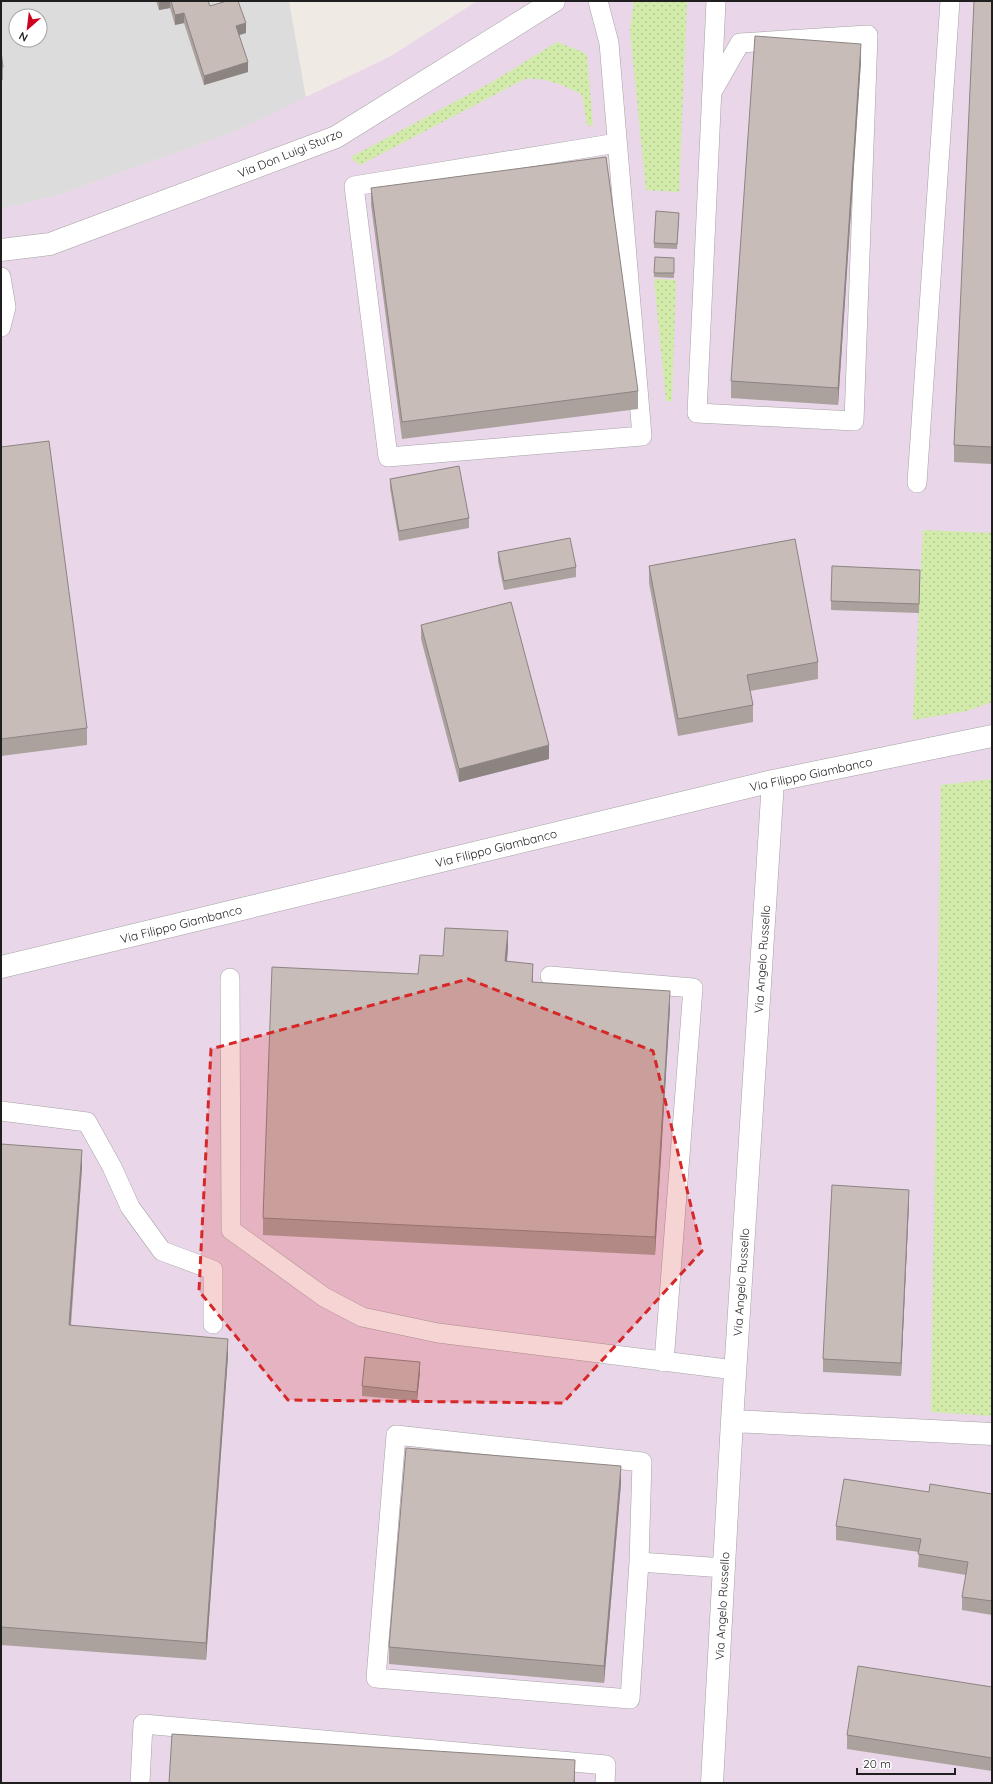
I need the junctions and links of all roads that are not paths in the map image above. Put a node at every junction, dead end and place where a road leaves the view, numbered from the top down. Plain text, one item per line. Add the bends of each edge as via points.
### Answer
1 (554, 1) edge
2 (598, 1) edge
3 (716, 1) edge
4 (950, 1) edge
5 (712, 92) junction
6 (617, 143) junction
7 (1, 250) edge
8 (1, 277) edge
9 (1, 327) edge
10 (917, 483) dead end
11 (992, 736) edge
12 (773, 781) junction
13 (1, 967) edge
14 (550, 976) dead end
15 (230, 978) dead end
16 (1, 1111) edge
17 (213, 1324) dead end
18 (664, 1362) junction
19 (736, 1370) junction
20 (732, 1421) junction
21 (992, 1434) edge
22 (639, 1562) junction
23 (724, 1568) junction
24 (140, 1783) edge
25 (605, 1783) edge
26 (712, 1783) edge

1 - 7 street, Via Don Luigi Sturzo via 336,137 50,244
2 - 6 lane via 609,43
3 - 5 lane
4 - 10 lane
5 - 5 lane via 697,413 854,421 868,35 740,43
6 - 6 lane via 642,436 388,457 354,186
8 - 9 lane via 6,307
11 - 12 street, Via Filippo Giambanco
12 - 13 street, Via Filippo Giambanco
12 - 19 street, Via Angelo Russello
14 - 18 lane via 693,988
15 - 18 lane via 232,1230 324,1297 362,1317 438,1333
16 - 17 lane via 87,1122 130,1207 162,1251 213,1270
18 - 19 lane
19 - 20 street, Via Angelo Russello
20 - 21 street
20 - 23 street, Via Angelo Russello
22 - 22 lane via 642,1462 396,1435 376,1678 630,1700
22 - 23 lane
23 - 26 street, Via Angelo Russello
24 - 25 lane via 143,1724 606,1765

